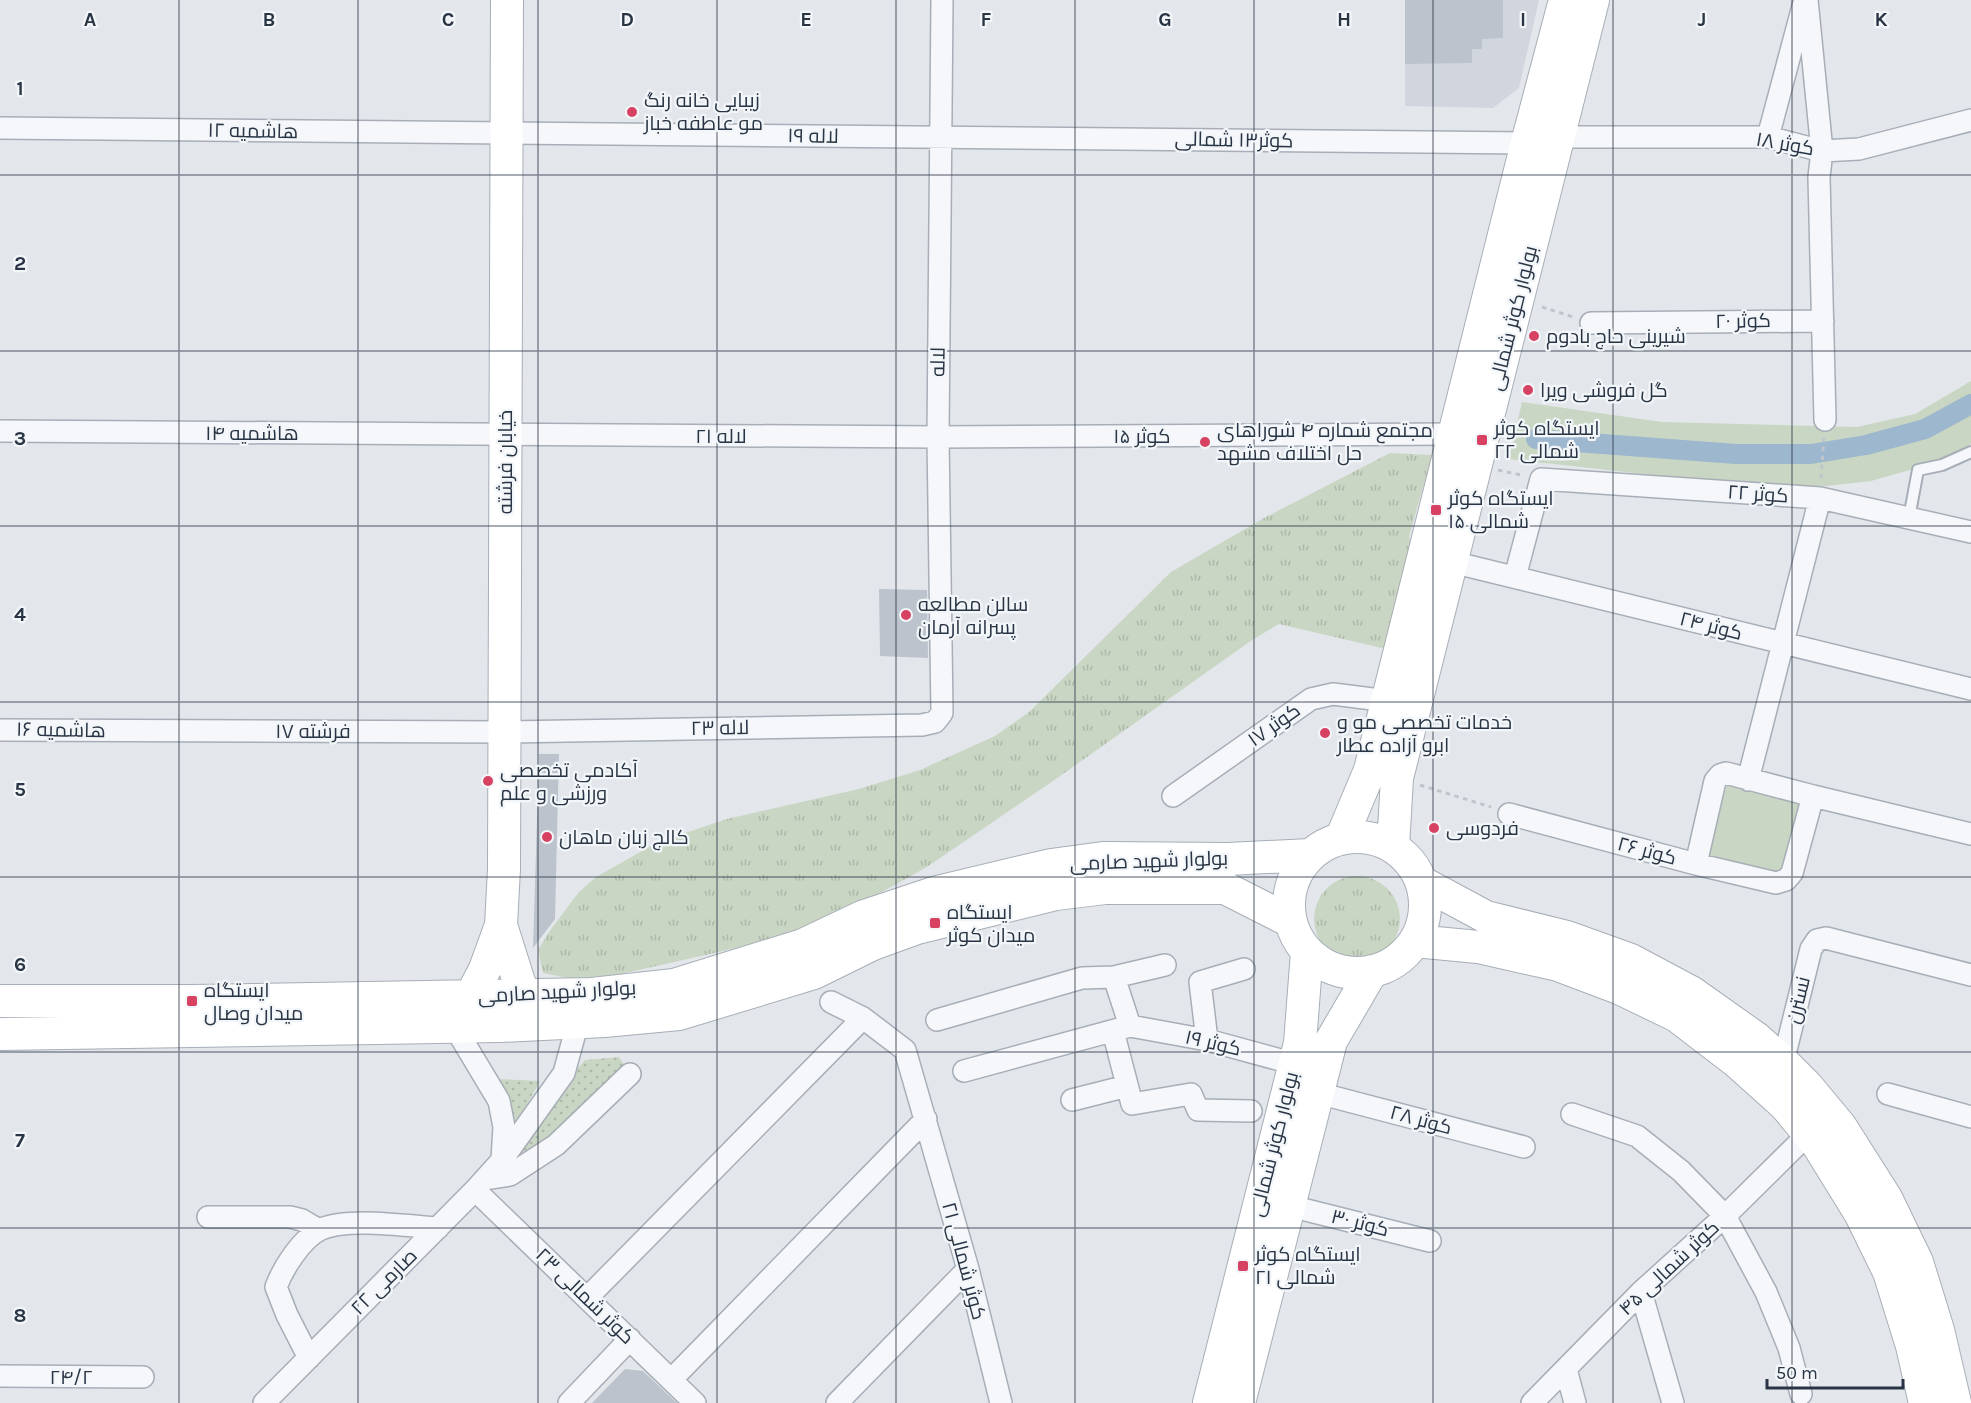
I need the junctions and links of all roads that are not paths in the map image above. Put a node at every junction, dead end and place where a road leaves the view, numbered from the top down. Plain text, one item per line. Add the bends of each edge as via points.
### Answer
1 (507, 0) edge
2 (942, 0) edge
3 (1565, 0) edge
4 (1593, 0) edge
5 (1806, 0) edge
6 (1971, 120) edge
7 (0, 128) edge
8 (506, 133) junction
9 (1559, 136) junction
10 (940, 137) junction
11 (1768, 138) junction
12 (1527, 143) junction
13 (1822, 151) junction
14 (1823, 321) junction
15 (1591, 323) road end
16 (1825, 420) road end
17 (0, 432) edge
18 (1455, 434) junction
19 (505, 435) junction
20 (938, 437) junction
21 (1971, 452) edge
22 (1820, 498) junction
23 (1909, 518) junction
24 (1971, 532) edge
25 (1452, 562) junction
26 (1515, 578) junction
27 (1783, 644) junction
28 (1971, 689) edge
29 (1388, 702) junction
30 (935, 722) joint
31 (0, 729) edge
32 (123, 731) joint
33 (504, 732) junction
34 (1748, 780) junction
35 (1173, 796) dead end
36 (1813, 796) junction
37 (1509, 813) road end
38 (1971, 834) edge
39 (1341, 839) junction
40 (1393, 847) junction
41 (1310, 855) junction
42 (1696, 864) junction
43 (1421, 882) junction
44 (1290, 921) junction
45 (501, 925) junction
46 (1415, 941) junction
47 (1306, 952) junction
48 (1165, 965) dead end
49 (1244, 969) dead end
50 (1372, 971) junction
51 (1971, 975) edge
52 (1114, 977) junction
53 (525, 995) junction
54 (471, 996) junction
55 (0, 1001) edge
56 (831, 1002) dead end
57 (136, 1017) junction
58 (863, 1018) junction
59 (937, 1020) dead end
60 (578, 1022) junction
61 (454, 1026) junction
62 (1122, 1029) junction
63 (0, 1034) edge
64 (1207, 1040) junction
65 (1783, 1062) junction
66 (1294, 1064) junction
67 (964, 1071) dead end
68 (630, 1074) dead end
69 (1127, 1086) junction
70 (1318, 1093) junction
71 (1888, 1094) dead end
72 (1072, 1100) dead end
73 (1251, 1111) dead end
74 (1572, 1114) dead end
75 (1971, 1117) edge
76 (926, 1119) junction
77 (1808, 1134) junction
78 (1524, 1147) dead end
79 (502, 1160) junction
80 (480, 1185) junction
81 (1290, 1206) junction
82 (1725, 1215) junction
83 (208, 1217) dead end
84 (438, 1228) junction
85 (319, 1230) junction
86 (1430, 1241) dead end
87 (968, 1269) junction
88 (1641, 1292) junction
89 (587, 1298) junction
90 (630, 1340) junction
91 (309, 1358) junction
92 (1566, 1369) junction
93 (0, 1376) edge
94 (143, 1377) dead end
95 (671, 1380) junction
96 (1801, 1394) dead end
97 (264, 1403) edge
98 (569, 1403) edge
99 (695, 1403) edge
100 (837, 1403) edge
101 (1001, 1403) edge
102 (1209, 1403) edge
103 (1239, 1403) edge
104 (1532, 1403) edge
105 (1575, 1403) edge
106 (1673, 1403) edge
107 (1925, 1403) edge
108 (1956, 1403) edge

1 - 8 main road, خیابان فرشته
2 - 10 street, لاله
3 - 12 main road, بولوار کوثر شمالی
4 - 9 main road, بولوار کوثر شمالی
5 - 11 street
5 - 13 street
6 - 13 street, کوثر ۱۸ via 1859,149
7 - 8 street, هاشمیه ۱۲
8 - 10 street, لاله ۱۹
8 - 19 main road, خیابان فرشته
9 - 11 street, کوثر ۱۸
9 - 25 main road, بولوار کوثر شمالی
10 - 12 street, کوثر۱۳ شمالی
10 - 20 street, لاله
11 - 13 street, کوثر ۱۸
12 - 18 main road, بولوار کوثر شمالی
13 - 14 street via 1819,177
14 - 15 street, کوثر ۲۰
14 - 16 street
17 - 19 street, هاشمیه ۱۴
18 - 20 street, کوثر ۱۵
18 - 29 main road, بولوار کوثر شمالی
19 - 20 street, لاله ۲۱
19 - 33 main road, خیابان فرشته
20 - 30 street, لاله via 942,713
21 - 23 lane via 1918,470
22 - 23 street, کوثر ۲۲
22 - 26 street, کوثر ۲۲ via 1541,479
22 - 27 street
23 - 24 street, کوثر ۲۲
25 - 26 street, کوثر ۲۴
25 - 40 main road, بولوار کوثر شمالی via 1397,778
26 - 27 street, کوثر ۲۴
27 - 28 street, کوثر ۲۴
27 - 34 street
29 - 35 street, کوثر ۱۷ via 1333,694 1311,699
29 - 39 main road, بولوار کوثر شمالی via 1371,770
30 - 33 street, لاله ۲۳
31 - 32 street, هاشمیه ۱۶
32 - 33 street, فرشته ۱۷
33 - 45 main road, خیابان فرشته
34 - 36 street
34 - 42 street via 1726,773 1715,780
36 - 38 street
36 - 42 street, کوثر ۲۶ via 1792,873 1786,880 1776,883
37 - 42 street, کوثر ۲۶
39 - 40 main road via 1359,837
39 - 41 main road
40 - 43 main road via 1410,862
41 - 44 main road via 1291,885
41 - 53 main road, بولوار شهید صارمی via 1102,858 1051,865 937,892 862,916 803,945 674,985 592,994
43 - 46 main road via 1424,917
43 - 65 main road via 1486,917 1567,937 1631,960 1691,992
44 - 47 main road
44 - 60 main road, بولوار شهید صارمی via 1225,888 1105,888 1056,894 917,928 814,973 679,1014
45 - 53 main road, خیابان فرشته
45 - 54 main road, خیابان فرشته
46 - 50 main road via 1389,965
46 - 77 main road via 1479,946 1558,965 1677,1016 1785,1105
47 - 50 main road via 1337,970 1354,974
47 - 66 main road, بولوار کوثر شمالی via 1300,1043
48 - 52 street
49 - 64 street via 1200,982
50 - 70 main road, بولوار کوثر شمالی via 1331,1041
51 - 65 street, نسترن via 1826,938 1817,940 1811,948
52 - 59 street via 1082,978
52 - 62 street
53 - 54 main road, بولوار شهید صارمی
54 - 57 main road, بولوار شهید صارمی
55 - 57 main road, بولوار شهید صارمی
56 - 58 street, کوثر شمالی ۲۱
57 - 61 main road, بولوار شهید صارمی
57 - 63 main road, بولوار شهید صارمی
58 - 76 street, کوثر شمالی ۲۱ via 906,1050
58 - 89 street
60 - 61 main road, بولوار شهید صارمی
60 - 79 street, صارمی ۲۲ via 564,1073
61 - 79 street via 499,1101 504,1127
62 - 64 street, کوثر ۱۹
62 - 67 street
62 - 69 street
64 - 66 street, کوثر ۱۹
65 - 108 main road via 1841,1127 1891,1209 1917,1262
66 - 102 main road, بولوار کوثر شمالی
68 - 80 street via 556,1145 510,1174
69 - 72 street
69 - 73 street via 1132,1104 1191,1094 1198,1110
70 - 78 street, کوثر ۲۸
70 - 81 main road, بولوار کوثر شمالی
71 - 75 street
74 - 82 street via 1637,1136 1681,1171
76 - 87 street, کوثر شمالی ۲۱
76 - 95 street
77 - 82 street, کوثر شمالی ۴۵
77 - 107 main road via 1860,1213 1889,1272
79 - 80 street, صارمی ۲۲
80 - 84 street, صارمی ۲۲
80 - 89 street, کوثر شمالی ۲۳
81 - 86 street, کوثر ۳۰
81 - 103 main road, بولوار کوثر شمالی
82 - 88 street, کوثر شمالی ۴۵
82 - 96 street via 1766,1292 1789,1348
83 - 85 street via 290,1217
84 - 85 street via 340,1224
84 - 91 street, صارمی ۲۲
85 - 91 street via 288,1263 276,1287
87 - 100 street
87 - 101 street, کوثر شمالی ۲۱
88 - 92 street, کوثر شمالی ۴۵
88 - 106 street
89 - 90 street, کوثر شمالی ۲۳
90 - 95 street, کوثر شمالی ۲۳
90 - 98 street
91 - 97 street, صارمی ۲۲
92 - 104 street, کوثر شمالی ۴۵
92 - 105 street
93 - 94 street, ۲۴/۲
95 - 99 street, کوثر شمالی ۲۳

